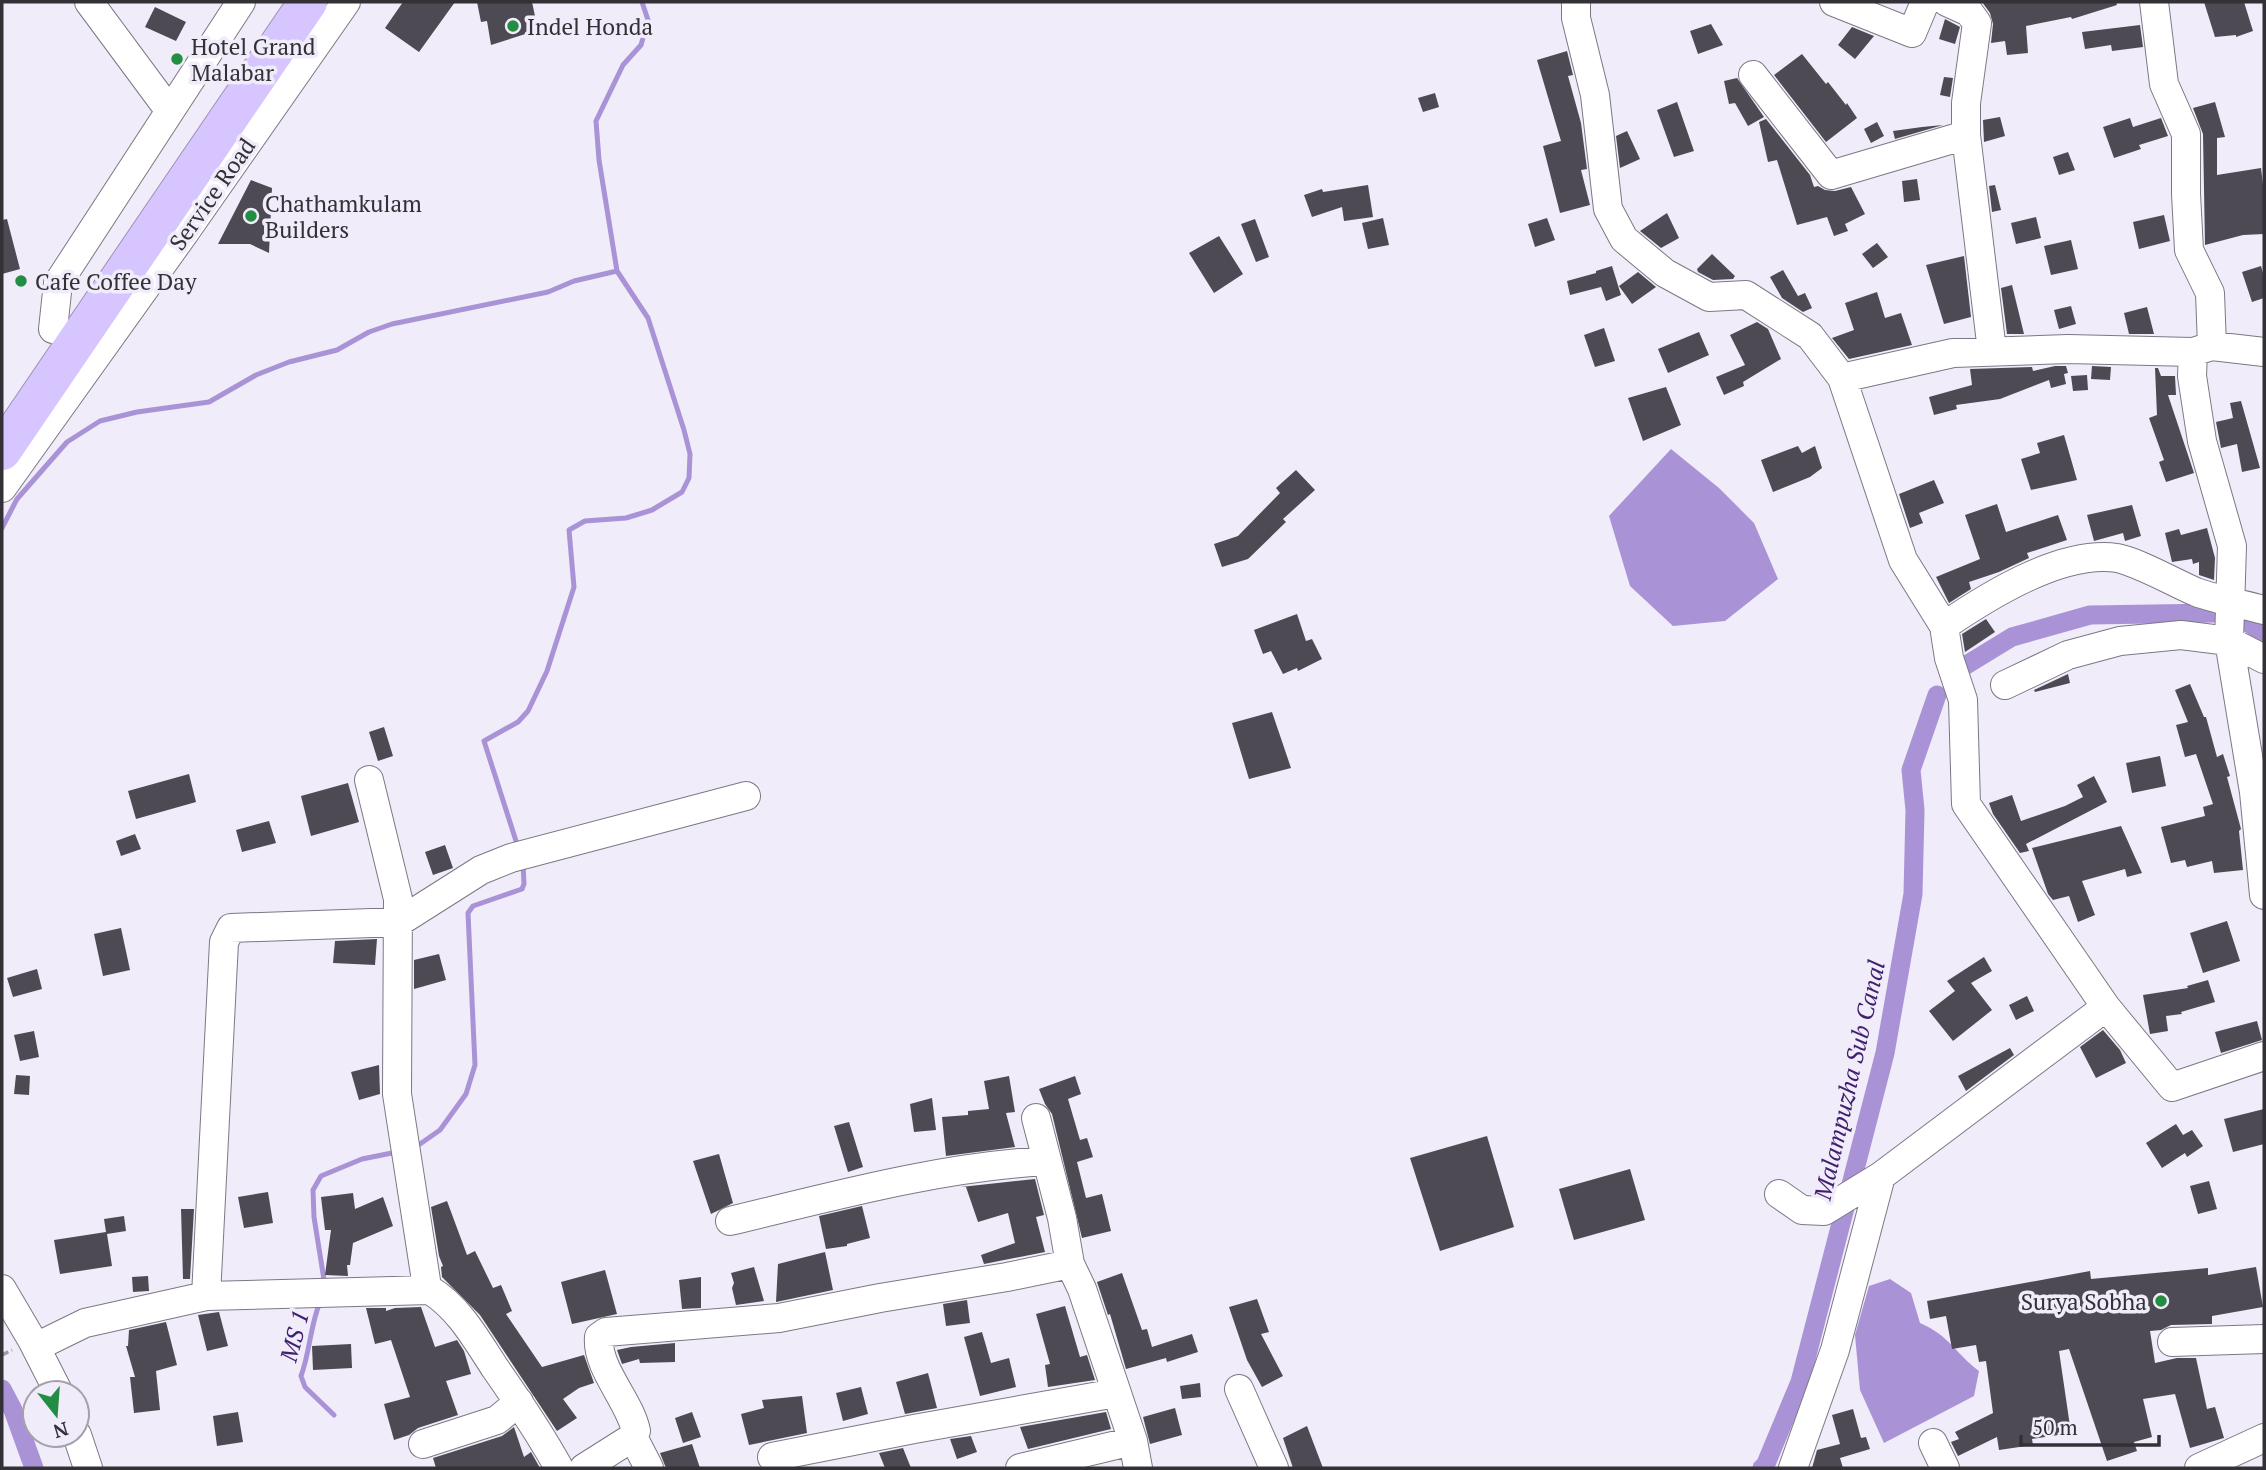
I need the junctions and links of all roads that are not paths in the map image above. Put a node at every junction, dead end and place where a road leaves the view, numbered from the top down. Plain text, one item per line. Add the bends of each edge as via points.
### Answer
1 (89, 2) edge
2 (241, 2) edge
3 (280, 2) edge
4 (308, 2) edge
5 (346, 2) edge
6 (1576, 2) edge
7 (1834, 2) edge
8 (1925, 2) edge
9 (1947, 2) edge
10 (2154, 2) edge
11 (1753, 75) dead end
12 (169, 110) junction
13 (1966, 135) junction
14 (53, 329) junction
15 (2203, 349) junction
16 (1992, 351) junction
17 (2264, 352) edge
18 (1842, 378) junction
19 (2, 403) edge
20 (2, 451) edge
21 (2, 488) edge
22 (2230, 602) junction
23 (2264, 610) edge
24 (1944, 626) junction
25 (2229, 642) junction
26 (2264, 659) edge
27 (2005, 685) dead end
28 (369, 780) dead end
29 (746, 796) dead end
30 (2264, 895) edge
31 (399, 922) junction
32 (2106, 1007) junction
33 (2264, 1056) edge
34 (1035, 1118) dead end
35 (1047, 1161) junction
36 (1881, 1176) junction
37 (1779, 1194) dead end
38 (730, 1221) dead end
39 (1070, 1264) junction
40 (2, 1289) edge
41 (430, 1290) junction
42 (206, 1296) junction
43 (2264, 1339) edge
44 (2172, 1342) dead end
45 (36, 1347) junction
46 (52, 1379) edge
47 (1239, 1389) dead end
48 (1116, 1393) junction
49 (519, 1402) junction
50 (633, 1437) junction
51 (2264, 1437) edge
52 (1133, 1440) junction
53 (1933, 1443) dead end
54 (423, 1444) dead end
55 (82, 1449) edge
56 (772, 1457) dead end
57 (88, 1468) edge
58 (559, 1468) edge
59 (584, 1468) edge
60 (649, 1468) edge
61 (1020, 1468) edge
62 (1138, 1468) edge
63 (1274, 1468) edge
64 (1794, 1468) edge
65 (1945, 1468) edge
66 (2200, 1468) edge

1 - 12 street
2 - 12 street
3 - 14 highway
4 - 20 highway
5 - 21 street, Service Road
6 - 18 street via 1595,95 1608,209 1624,240 1665,272 1709,297 1746,295 1810,336
7 - 8 street via 1912,33
9 - 13 street via 1969,12 1977,23
10 - 15 street via 2164,84 2186,134 2189,250 2210,293
11 - 13 street via 1831,175
12 - 14 street via 58,283
13 - 16 street
14 - 19 highway
15 - 16 street
15 - 17 street
15 - 22 street via 2192,376 2202,441 2232,546
16 - 18 street via 1953,353
18 - 24 street via 1903,560
22 - 23 street
22 - 24 street via 2118,558 2086,559 2002,588
22 - 25 street
24 - 32 street via 1963,700 1966,804
25 - 26 street
25 - 27 street via 2181,635 2120,641 2068,654
25 - 30 street via 2254,792
28 - 31 street via 398,899
29 - 31 street via 511,858 481,870
31 - 41 street via 397,1094
31 - 42 street via 231,928 224,942
32 - 33 street via 2172,1087
32 - 36 street
34 - 35 street
35 - 38 street via 948,1172
35 - 39 street
36 - 37 street via 1824,1212 1802,1210
36 - 64 street via 1835,1350
39 - 48 street
39 - 50 street via 779,1318 606,1332 598,1343 634,1422
40 - 45 street
41 - 42 street
41 - 49 street via 454,1310
42 - 45 street via 85,1323
43 - 44 street
45 - 46 street
47 - 63 street
48 - 52 street
48 - 56 street
49 - 54 street via 497,1420
49 - 58 street
50 - 59 street
50 - 60 street
51 - 66 street
52 - 61 street
52 - 62 street
53 - 65 street
55 - 57 street

